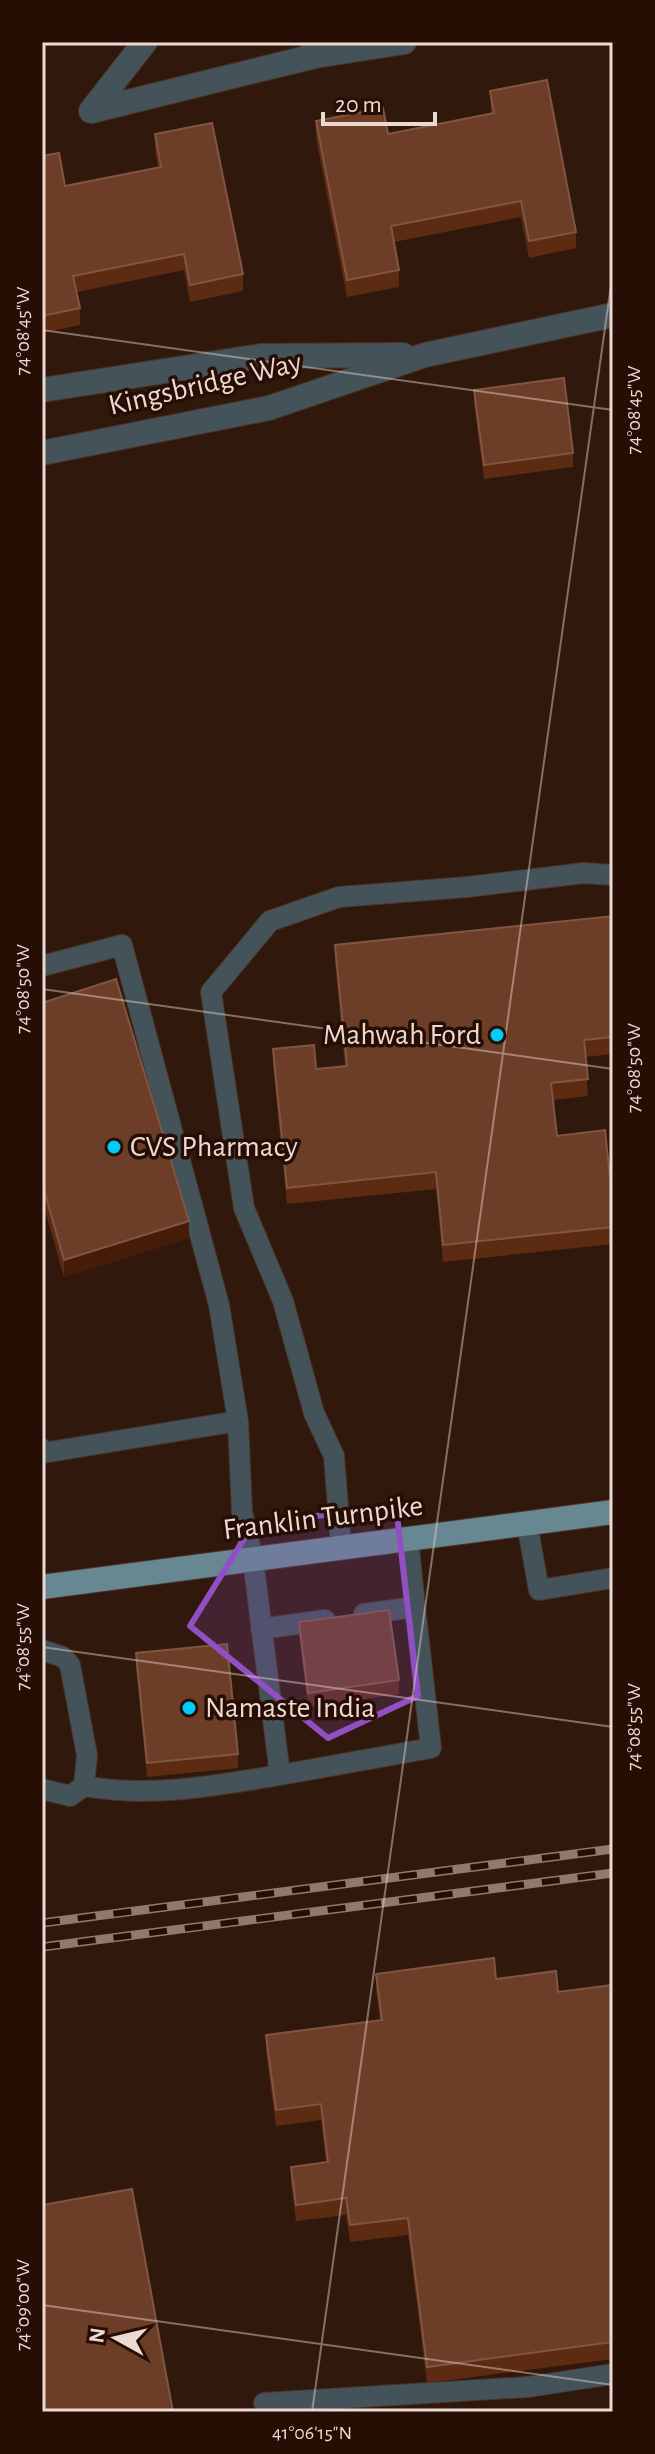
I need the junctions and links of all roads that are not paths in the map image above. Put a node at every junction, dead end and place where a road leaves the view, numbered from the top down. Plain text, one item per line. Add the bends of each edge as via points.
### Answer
1 (145, 42) edge
2 (404, 42) edge
3 (314, 49) edge
4 (613, 315) edge
5 (425, 355) junction
6 (42, 390) edge
7 (42, 453) edge
8 (613, 875) edge
9 (42, 966) edge
10 (238, 1421) junction
11 (42, 1449) edge
12 (613, 1512) edge
13 (527, 1524) junction
14 (408, 1539) junction
15 (341, 1547) junction
16 (253, 1559) junction
17 (613, 1578) edge
18 (42, 1587) edge
19 (415, 1607) junction
20 (261, 1629) junction
21 (42, 1650) edge
22 (280, 1775) junction
23 (84, 1786) junction
24 (42, 1789) edge
25 (613, 2374) edge
26 (264, 2403) dead end

1 - 3 street via 91,111
2 - 3 street
4 - 5 street, Kingsbridge Way
5 - 6 street, Kingsbridge Way via 261,356
5 - 7 street, Kingsbridge Way via 269,408
8 - 15 lane via 584,873 339,897 270,921 211,992 244,1208 283,1301 314,1413 334,1456
9 - 10 lane via 122,945 219,1305
10 - 11 lane via 43,1453
10 - 16 lane via 242,1512
12 - 13 main road, Franklin Turnpike
13 - 14 main road, Franklin Turnpike
13 - 17 lane via 539,1590
14 - 15 main road, Franklin Turnpike
14 - 19 lane
15 - 16 main road, Franklin Turnpike
16 - 18 main road, Franklin Turnpike
16 - 20 lane
19 - 20 lane
19 - 22 lane via 431,1748
20 - 22 lane
21 - 23 lane via 70,1665 87,1755
22 - 23 lane via 186,1789 118,1792
23 - 24 lane via 70,1796
25 - 26 lane via 528,2387

